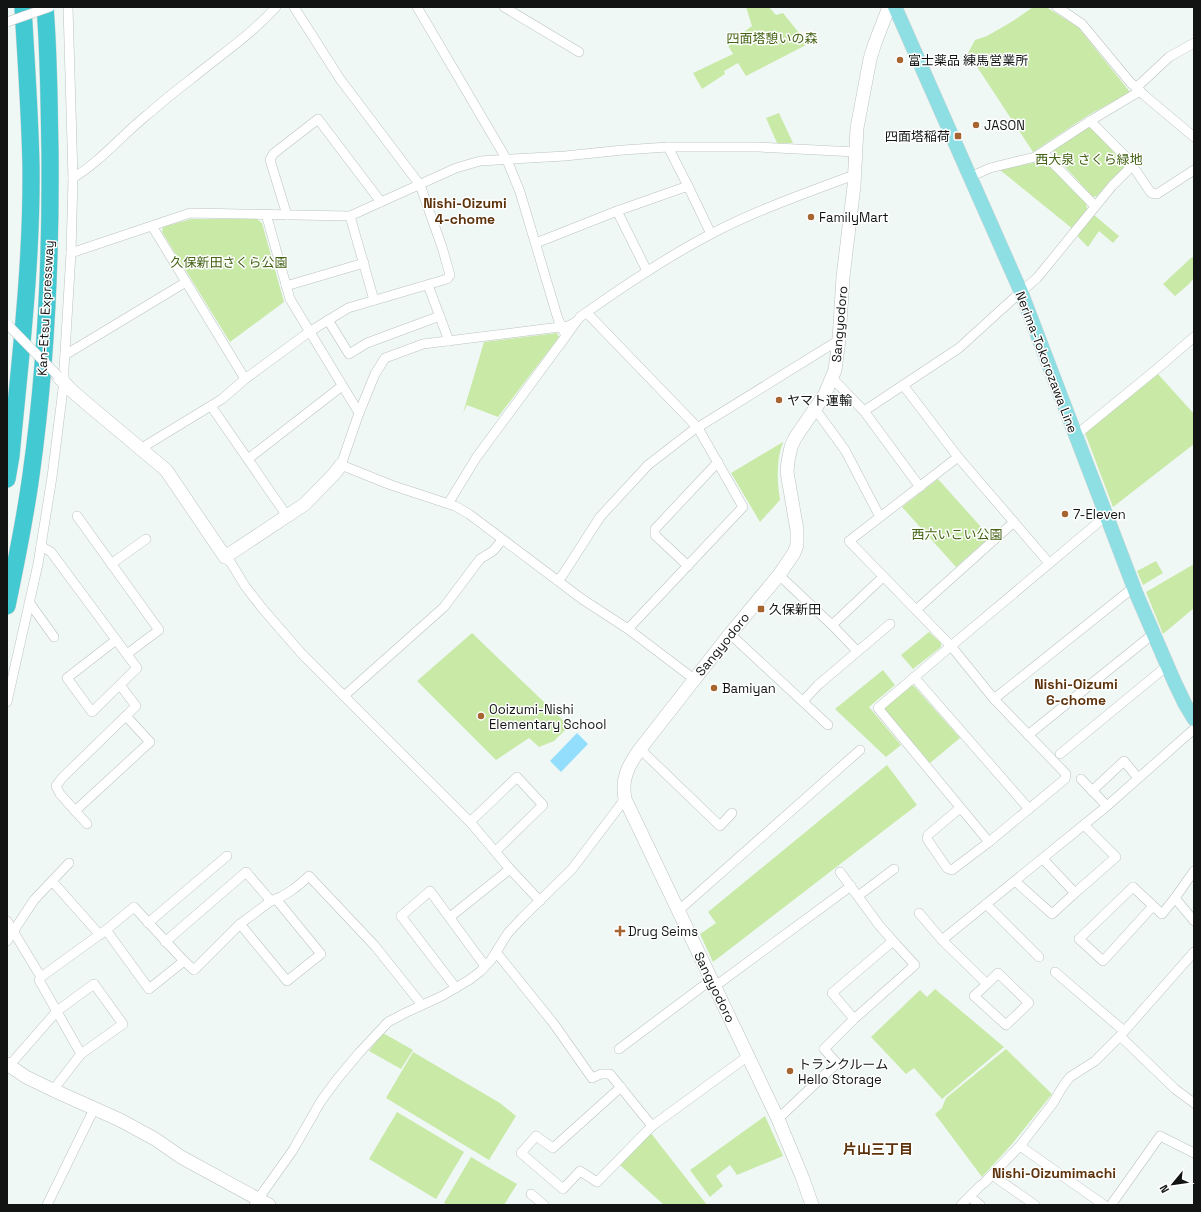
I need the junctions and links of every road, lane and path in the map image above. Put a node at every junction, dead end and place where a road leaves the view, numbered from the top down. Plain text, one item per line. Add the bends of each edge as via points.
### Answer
1 (23, 7) edge
2 (45, 7) edge
3 (50, 7) edge
4 (68, 7) edge
5 (276, 7) edge
6 (294, 7) edge
7 (417, 7) edge
8 (504, 7) edge
9 (889, 7) edge
10 (895, 7) edge
11 (1057, 7) edge
12 (7, 22) edge
13 (1194, 43) edge
14 (579, 52) dead end
15 (1138, 90) junction
16 (1090, 121) junction
17 (1194, 137) edge
18 (668, 147) junction
19 (856, 152) junction
20 (1043, 152) junction
21 (507, 160) junction
22 (1132, 166) junction
23 (1194, 170) edge
24 (854, 175) junction
25 (970, 177) junction
26 (73, 178) junction
27 (420, 185) junction
28 (688, 186) junction
29 (380, 202) junction
30 (1095, 206) junction
31 (617, 210) junction
32 (266, 214) junction
33 (287, 215) junction
34 (350, 216) junction
35 (152, 226) junction
36 (711, 234) junction
37 (536, 243) junction
38 (71, 252) junction
39 (364, 263) junction
40 (647, 271) junction
41 (186, 282) junction
42 (428, 285) junction
43 (286, 286) junction
44 (1021, 292) junction
45 (374, 300) junction
46 (587, 313) junction
47 (440, 316) junction
48 (328, 320) junction
49 (576, 322) junction
50 (7, 324) edge
51 (561, 327) junction
52 (309, 332) junction
53 (566, 336) junction
54 (1194, 337) edge
55 (839, 340) junction
56 (449, 341) junction
57 (65, 356) junction
58 (61, 378) junction
59 (832, 378) junction
60 (245, 379) junction
61 (903, 385) junction
62 (342, 386) junction
63 (211, 406) junction
64 (814, 410) junction
65 (864, 411) junction
66 (359, 414) junction
67 (698, 428) junction
68 (1076, 435) junction
69 (140, 449) junction
70 (958, 457) junction
71 (248, 459) junction
72 (718, 462) junction
73 (341, 465) junction
74 (7, 479) edge
75 (920, 486) junction
76 (448, 504) junction
77 (77, 516) dead end
78 (287, 516) junction
79 (1106, 516) junction
80 (880, 517) junction
81 (1014, 522) junction
82 (146, 539) dead end
83 (502, 540) junction
84 (41, 546) junction
85 (225, 557) junction
86 (111, 564) junction
87 (1049, 564) junction
88 (688, 566) junction
89 (779, 575) junction
90 (883, 577) junction
91 (557, 580) junction
92 (1134, 587) junction
93 (29, 602) junction
94 (7, 606) edge
95 (916, 610) junction
96 (890, 624) dead end
97 (832, 625) junction
98 (628, 629) junction
99 (730, 634) junction
100 (1153, 634) junction
101 (54, 637) dead end
102 (116, 640) junction
103 (950, 646) junction
104 (857, 652) junction
105 (127, 654) junction
106 (1167, 666) junction
107 (914, 678) junction
108 (694, 679) junction
109 (120, 685) junction
110 (344, 696) junction
111 (994, 698) junction
112 (803, 701) junction
113 (7, 702) edge
114 (126, 716) junction
115 (1194, 719) edge
116 (828, 725) dead end
117 (1194, 729) edge
118 (1028, 735) junction
119 (640, 750) junction
120 (860, 750) dead end
121 (1060, 754) dead end
122 (1138, 778) junction
123 (1081, 779) dead end
124 (1092, 791) junction
125 (625, 800) junction
126 (1107, 806) junction
127 (960, 808) junction
128 (1029, 809) junction
129 (76, 812) junction
130 (732, 813) dead end
131 (470, 822) junction
132 (87, 824) dead end
133 (1084, 825) junction
134 (989, 842) junction
135 (496, 851) junction
136 (227, 856) dead end
137 (1043, 859) junction
138 (69, 863) dead end
139 (510, 869) junction
140 (894, 869) dead end
141 (1194, 871) edge
142 (840, 872) dead end
143 (52, 881) junction
144 (1015, 881) junction
145 (851, 886) junction
146 (1075, 893) junction
147 (858, 896) junction
148 (1175, 898) junction
149 (273, 900) junction
150 (540, 901) junction
151 (986, 904) junction
152 (1153, 906) junction
153 (678, 911) junction
154 (919, 913) dead end
155 (450, 917) junction
156 (7, 921) edge
157 (1194, 921) edge
158 (148, 923) junction
159 (240, 924) junction
160 (13, 930) junction
161 (103, 932) junction
162 (942, 940) junction
163 (7, 941) edge
164 (893, 941) junction
165 (165, 942) junction
166 (496, 952) junction
167 (1194, 952) edge
168 (1039, 957) dead end
169 (184, 961) junction
170 (486, 966) junction
171 (1056, 972) dead end
172 (41, 977) junction
173 (713, 984) junction
174 (987, 984) junction
175 (456, 988) junction
176 (422, 1005) junction
177 (57, 1011) junction
178 (854, 1019) junction
179 (1122, 1034) junction
180 (619, 1049) dead end
181 (81, 1054) junction
182 (748, 1056) junction
183 (8, 1065) edge
184 (621, 1088) junction
185 (53, 1090) junction
186 (1194, 1103) edge
187 (94, 1109) junction
188 (778, 1119) junction
189 (652, 1126) junction
190 (1020, 1146) junction
191 (1194, 1153) edge
192 (992, 1175) junction
193 (531, 1194) dead end
194 (970, 1197) junction
195 (261, 1203) edge
196 (47, 1205) edge
197 (544, 1205) edge
198 (812, 1205) edge
199 (961, 1205) edge
200 (980, 1205) edge
201 (1035, 1205) edge
202 (1104, 1205) edge
203 (1111, 1205) edge

1 - 74 highway, Kan-Etsu Expressway via 31,167 28,273
2 - 94 highway, Kan-Etsu Expressway via 50,132 48,290 31,474
3 - 12 street, bridge
4 - 26 street
5 - 26 street via 239,43 190,79 86,170
6 - 27 street via 340,79
7 - 21 street
8 - 14 street
9 - 19 street, Sangyodoro via 870,59
10 - 25 main road, Nerima-Tokorozawa Line
11 - 15 street via 1082,24
13 - 15 street via 1169,57
15 - 16 street
15 - 17 street
16 - 20 street
16 - 22 street
18 - 19 street via 758,147
18 - 21 street
18 - 28 street
19 - 24 street, Sangyodoro
20 - 25 street via 1035,157 990,168
20 - 30 street
21 - 27 street via 480,161 456,168
21 - 37 street
22 - 23 street via 1151,193 1157,194
22 - 30 street
24 - 36 street via 746,217
24 - 55 street, Sangyodoro
25 - 44 main road, Nerima-Tokorozawa Line
26 - 38 street
27 - 29 street
27 - 42 street via 450,275 447,279
28 - 31 street
28 - 36 street
29 - 33 street via 318,119 273,154 270,160
29 - 34 street
30 - 44 street via 1037,278
31 - 37 street
31 - 40 street
32 - 33 street
32 - 35 street via 190,213
32 - 43 street
33 - 34 street
34 - 39 street
35 - 38 street
35 - 41 street
36 - 40 street
37 - 51 street
38 - 57 street
39 - 43 street
39 - 45 street
40 - 46 street
41 - 57 street
41 - 60 street
42 - 45 street
42 - 47 street
43 - 52 street via 290,299
44 - 61 street via 959,348
44 - 68 main road, Nerima-Tokorozawa Line
45 - 48 street via 348,308
46 - 49 street
46 - 67 street
47 - 48 street via 367,343 349,354
47 - 56 street
48 - 52 street
49 - 51 street
49 - 53 street
50 - 58 street, bridge
51 - 53 street
51 - 56 street
52 - 60 street
52 - 62 street
53 - 76 street via 476,458
54 - 68 street
55 - 59 street, Sangyodoro
55 - 67 street
56 - 66 street via 423,344 384,359
57 - 58 street
58 - 69 street via 70,389
58 - 84 street via 52,477
59 - 64 street, Sangyodoro
59 - 65 street
60 - 63 street
61 - 65 street
61 - 70 street
62 - 66 street
62 - 71 street
63 - 69 street
63 - 71 street
64 - 80 street via 845,450
64 - 89 street, Sangyodoro via 795,438 788,461 787,472 797,538 794,553
65 - 75 street
66 - 73 street
67 - 72 street
67 - 91 street via 648,465 600,517
68 - 79 main road, Nerima-Tokorozawa Line
69 - 85 street via 166,470
70 - 75 street
70 - 81 street
71 - 78 street
72 - 88 street via 743,507
72 - 88 street via 655,529 655,535
73 - 76 street
73 - 78 street via 312,498
75 - 80 street
76 - 83 street via 469,514
77 - 86 street
78 - 85 street
79 - 87 street
79 - 92 main road, Nerima-Tokorozawa Line
80 - 90 street via 849,541
81 - 87 street
81 - 95 street
82 - 86 street
83 - 91 street
83 - 110 street via 493,551 480,559 444,607
84 - 93 street
84 - 102 street via 52,552
85 - 110 street via 262,608 302,654
86 - 105 street via 159,630
87 - 103 street
88 - 98 street
89 - 97 street
89 - 99 street, Sangyodoro
90 - 95 street
90 - 97 street
91 - 98 street
92 - 100 main road, Nerima-Tokorozawa Line
92 - 111 street
93 - 101 street
93 - 113 street
95 - 103 street
96 - 104 street
97 - 104 street
98 - 108 street
99 - 108 street, Sangyodoro
99 - 112 street
100 - 106 main road, Nerima-Tokorozawa Line
100 - 118 street
102 - 105 street
102 - 109 street via 67,678 92,712
103 - 107 street
103 - 111 street
104 - 112 street
105 - 109 street via 137,668
106 - 115 main road, Nerima-Tokorozawa Line
106 - 121 street
107 - 127 street via 878,708
107 - 128 street
108 - 119 street, Sangyodoro
109 - 114 street via 136,706
110 - 131 street
111 - 118 street
112 - 116 street
114 - 129 street via 56,786
114 - 129 street via 150,742
117 - 122 street
118 - 128 street via 1066,774 1065,779
119 - 125 street, Sangyodoro via 626,774 623,789
119 - 130 street via 720,826
120 - 153 street
122 - 124 street via 1124,761
122 - 126 street
123 - 124 street
124 - 126 street
125 - 150 street via 572,869
125 - 153 street, Sangyodoro
126 - 133 street
127 - 134 street
127 - 134 street via 926,838 947,868 952,870
128 - 134 street
129 - 132 street
131 - 135 street
131 - 135 street via 517,776 544,805
133 - 137 street
133 - 146 street via 1116,857
135 - 139 street
136 - 158 street
137 - 144 street
137 - 146 street
138 - 143 street
139 - 150 street
139 - 155 street
140 - 147 street
141 - 148 street
142 - 145 street
143 - 160 street via 34,900
143 - 161 street
144 - 146 street via 1052,914
144 - 151 street
145 - 147 street
145 - 173 street
147 - 164 street
148 - 152 street via 1162,914
148 - 157 street
149 - 159 street
149 - 159 street via 321,954 287,981
149 - 165 street via 246,872
149 - 176 street via 295,889 309,876 376,946
150 - 166 street via 508,933
151 - 162 street
151 - 168 street
152 - 152 street via 1103,961 1079,939 1133,887
153 - 173 street, Sangyodoro
154 - 162 street
155 - 170 street
155 - 175 street via 430,891 401,916
156 - 160 street
158 - 161 street via 134,907
158 - 165 street
159 - 169 street via 194,970
160 - 163 street
160 - 172 street
161 - 169 street via 149,989
161 - 172 street
162 - 174 street
164 - 178 street via 915,965
164 - 178 street via 832,993
165 - 169 street
166 - 170 street
166 - 184 street via 554,1024 592,1078 610,1074
167 - 179 street
170 - 175 street
171 - 179 street
172 - 177 street via 39,980
173 - 180 street
173 - 182 street, Sangyodoro
174 - 174 street via 974,996 1006,1025 1029,1003 998,974
175 - 176 street
176 - 195 street via 388,1022 338,1078 321,1101
177 - 181 street
177 - 181 street via 94,984 123,1024
177 - 183 street
178 - 188 street via 824,1049 837,1063
179 - 186 street via 1175,1089
179 - 190 street via 1095,1061 1070,1077
181 - 185 street
182 - 188 street, Sangyodoro
182 - 189 street
183 - 185 street
184 - 189 street
184 - 189 street via 553,1148 536,1136 520,1153 563,1189 580,1171 597,1182
185 - 187 street
187 - 195 street via 155,1139
187 - 196 street
188 - 198 street, Sangyodoro
190 - 192 street
190 - 202 street
191 - 203 street via 1160,1136
192 - 194 street
192 - 201 street
193 - 197 street
194 - 199 street
194 - 200 street

